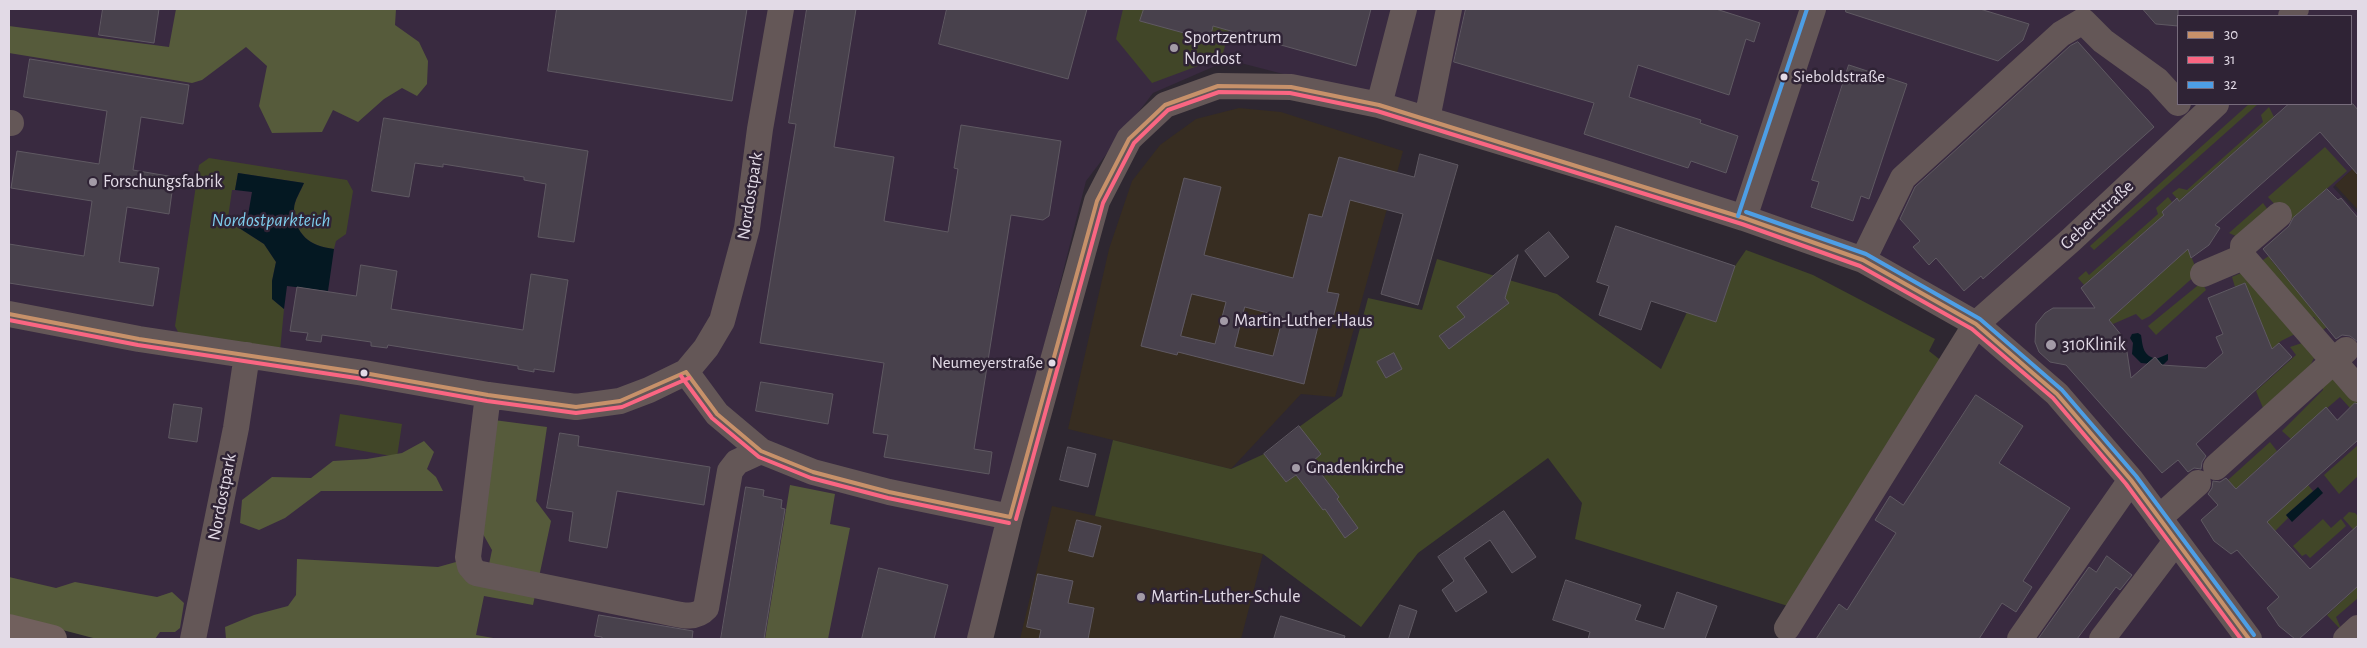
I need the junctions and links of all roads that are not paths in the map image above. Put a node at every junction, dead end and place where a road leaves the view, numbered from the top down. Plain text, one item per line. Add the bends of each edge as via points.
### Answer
1 (781, 9) edge
2 (1404, 9) edge
3 (1449, 9) edge
4 (1814, 9) edge
5 (2177, 102) edge
6 (1379, 105) junction
7 (2211, 105) edge
8 (2184, 110) edge
9 (1427, 119) junction
10 (2279, 215) dead end
11 (1744, 218) junction
12 (2243, 257) junction
13 (1863, 260) junction
14 (2203, 274) dead end
15 (9, 314) edge
16 (1976, 324) junction
17 (247, 355) junction
18 (2339, 355) junction
19 (686, 372) junction
20 (2358, 388) edge
21 (488, 395) junction
22 (761, 451) junction
23 (2131, 480) junction
24 (1010, 517) junction
25 (2159, 518) junction
26 (2176, 541) junction
27 (9, 628) edge
28 (1786, 628) dead end
29 (2358, 628) edge
30 (53, 639) edge
31 (193, 639) edge
32 (980, 639) edge
33 (2020, 639) edge
34 (2102, 639) edge
35 (2249, 639) edge
36 (2346, 639) edge

1 - 19 street, Nordostpark via 747,228 722,321
2 - 6 street
3 - 9 street
4 - 11 street
5 - 13 street via 2157,80 2103,41 2083,21 2061,34 1903,178
6 - 9 street
6 - 24 street via 1291,87 1218,86 1165,105 1129,139 1097,201
7 - 8 street, Gebertstraße
8 - 16 street, Gebertstraße via 2071,240
9 - 11 street
10 - 12 street via 2242,246
11 - 13 street
12 - 14 street
12 - 18 street
13 - 16 street
15 - 17 street, Nordostpark via 139,339
16 - 23 street via 2057,394
16 - 28 street, Gebertstraße
17 - 21 street, Nordostpark
17 - 31 street, Nordostpark via 236,428
18 - 20 street
18 - 25 street
19 - 21 street, Nordostpark via 620,401 576,407
19 - 22 street via 717,414
21 - 22 street via 468,557 476,573 662,611 690,616 701,614 706,608 730,472 737,462
22 - 24 street via 814,472 889,492
23 - 25 street
23 - 33 street
24 - 32 street
25 - 26 street
26 - 34 street
26 - 35 street
27 - 30 main road
29 - 36 street

